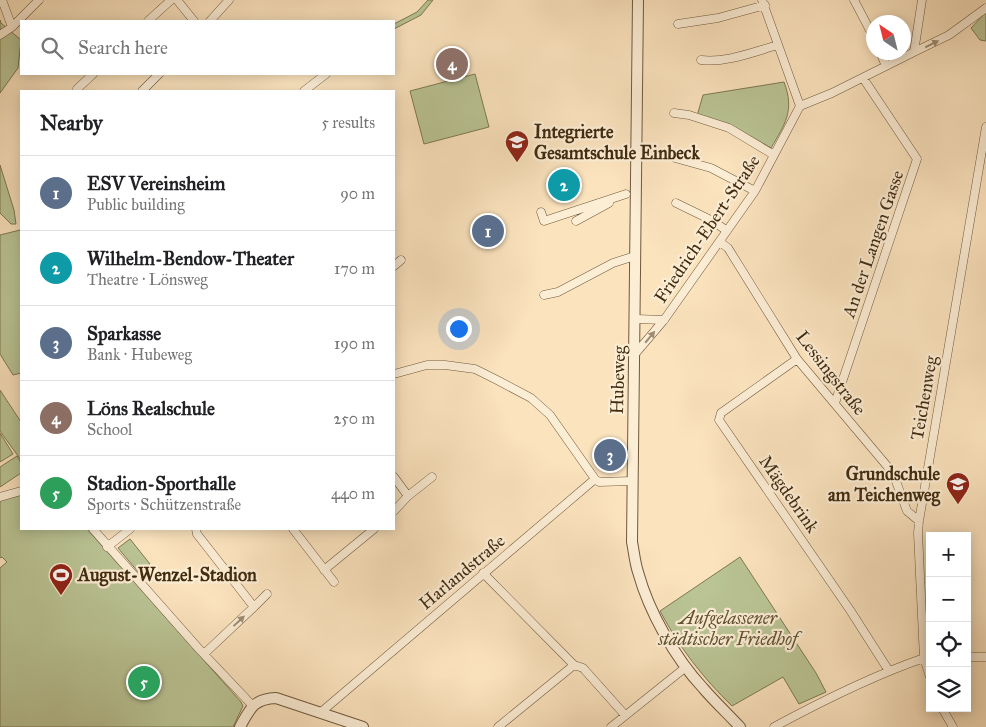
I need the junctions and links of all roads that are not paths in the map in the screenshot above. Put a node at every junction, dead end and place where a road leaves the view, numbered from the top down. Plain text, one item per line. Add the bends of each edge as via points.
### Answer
1 (2, 0) edge
2 (39, 0) edge
3 (170, 0) edge
4 (177, 0) edge
5 (229, 0) edge
6 (638, 0) edge
7 (854, 0) edge
8 (764, 3) edge
9 (922, 3) edge
10 (986, 8) edge
11 (149, 20) edge
12 (193, 20) edge
13 (211, 20) edge
14 (866, 23) edge
15 (678, 24) dead end
16 (12, 27) junction
17 (0, 35) edge
18 (778, 45) junction
19 (914, 52) junction
20 (701, 60) dead end
21 (883, 60) edge
22 (886, 66) junction
23 (92, 75) edge
24 (158, 75) edge
25 (325, 75) edge
26 (863, 78) junction
27 (77, 89) dead end
28 (143, 90) edge
29 (305, 90) edge
30 (800, 106) junction
31 (674, 113) dead end
32 (986, 127) edge
33 (774, 155) junction
34 (675, 158) dead end
35 (637, 188) junction
36 (755, 191) junction
37 (676, 203) dead end
38 (587, 210) junction
39 (541, 212) dead end
40 (576, 221) dead end
41 (727, 231) junction
42 (720, 242) junction
43 (635, 256) junction
44 (402, 260) dead end
45 (395, 265) edge
46 (544, 295) dead end
47 (639, 319) junction
48 (664, 320) junction
49 (635, 354) junction
50 (797, 359) junction
51 (395, 373) edge
52 (835, 403) junction
53 (432, 477) dead end
54 (395, 479) edge
55 (595, 479) junction
56 (632, 481) junction
57 (20, 491) edge
58 (408, 496) junction
59 (0, 497) edge
60 (395, 510) edge
61 (919, 521) junction
62 (94, 530) edge
63 (129, 530) edge
64 (196, 530) edge
65 (294, 530) edge
66 (373, 530) edge
67 (107, 547) junction
68 (324, 570) junction
69 (483, 573) junction
70 (334, 582) dead end
71 (267, 594) dead end
72 (254, 607) junction
73 (926, 644) edge
74 (204, 654) junction
75 (971, 657) edge
76 (986, 657) edge
77 (926, 658) edge
78 (574, 665) junction
79 (686, 667) junction
80 (890, 670) junction
81 (250, 708) junction
82 (944, 712) edge
83 (320, 713) junction
84 (625, 716) junction
85 (240, 727) edge
86 (363, 727) edge
87 (498, 727) edge
88 (612, 727) edge
89 (740, 727) edge
90 (774, 727) edge
91 (953, 727) edge

1 - 16 street
2 - 16 street
3 - 11 street
4 - 12 street
5 - 13 street
6 - 35 street, Hubeweg
7 - 14 street
8 - 15 street via 718,18
8 - 18 street
9 - 19 street
19 -> 10 street via 949,35
16 - 17 street
18 - 20 street via 729,58
18 - 30 street
19 - 22 street
21 - 22 street
22 - 26 street
23 - 27 street
24 - 28 street
25 - 29 street
26 - 30 street
26 - 52 street, An der Langen Gasse via 917,159
30 - 33 street, Friedrich-Ebert-Straße
31 - 33 street via 729,128
32 - 61 street, Teichenweg
33 - 36 street, Friedrich-Ebert-Straße
34 - 36 street via 711,168
35 - 38 street
35 - 43 street, Hubeweg
36 - 41 street, Friedrich-Ebert-Straße
37 - 41 street
38 - 39 street via 544,221
38 - 40 street
41 - 42 street, Friedrich-Ebert-Straße
42 - 48 street, Friedrich-Ebert-Straße
42 - 50 street, Lessingstraße via 728,248
43 - 46 street via 613,263 558,292
43 - 47 street, Hubeweg
44 - 45 street
47 - 48 street, Friedrich-Ebert-Straße
47 - 49 street, Hubeweg
49 -> 48 street, Friedrich-Ebert-Straße
49 - 56 street, Hubeweg
50 - 52 street, Lessingstraße
50 - 80 street, Mägdebrink via 721,412 719,420
51 - 55 street via 427,365 475,369 531,398 550,416
52 - 61 street, Lessingstraße via 892,473 907,512
53 - 58 street
54 - 58 street
55 - 56 street via 599,482
55 - 69 street, Harlandstraße
56 - 79 street, Hubeweg via 632,542 638,572 647,600
57 - 59 street
58 - 60 street
61 - 73 street, Teichenweg
62 - 67 street
63 - 67 street
64 - 72 street
65 - 68 street
66 - 68 street
67 - 74 street
68 - 70 street
69 - 78 street
69 - 83 street, Harlandstraße
71 - 72 street
74 -> 72 street
74 - 81 street
75 - 76 street
77 - 80 street
78 - 84 street via 583,668
78 - 87 street
79 - 84 street
79 - 89 street, Hubeweg
80 - 90 street
81 - 83 street via 266,698 276,698
81 - 85 street
82 - 91 street
83 - 86 street
84 - 88 street

